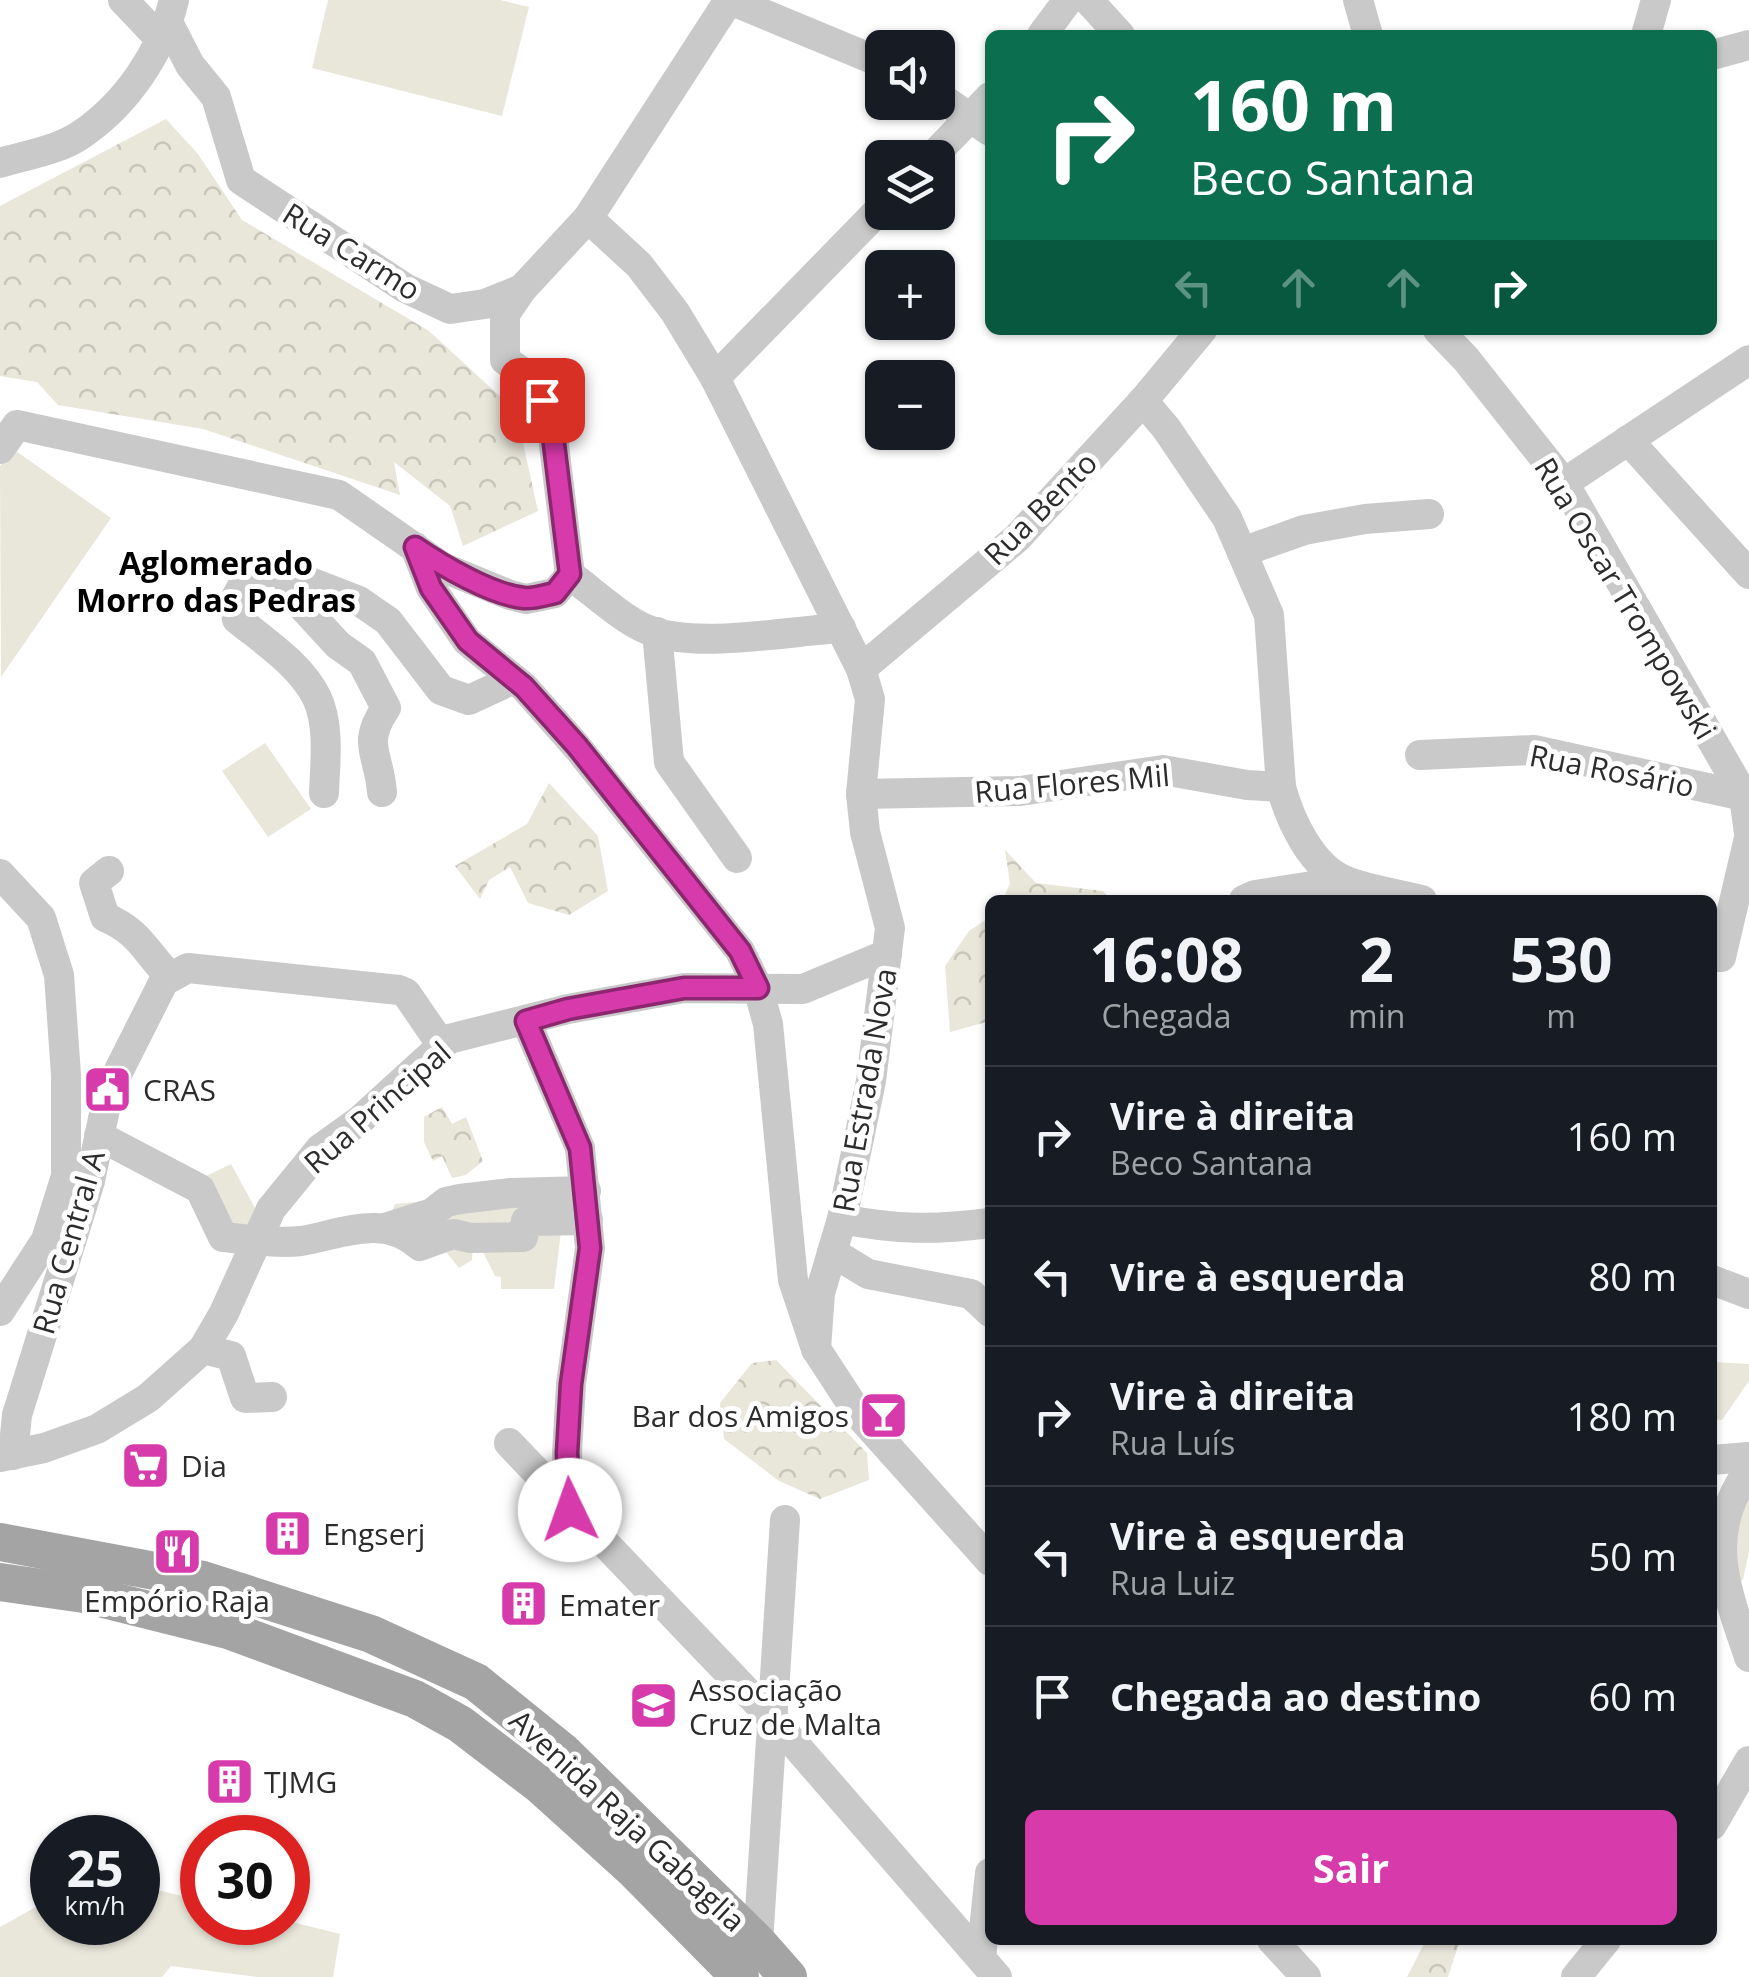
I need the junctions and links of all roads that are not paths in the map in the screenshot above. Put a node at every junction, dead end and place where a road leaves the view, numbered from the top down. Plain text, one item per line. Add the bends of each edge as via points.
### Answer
1 (123, 0) edge
2 (730, 0) edge
3 (1068, 0) edge
4 (1088, 0) edge
5 (1358, 0) edge
6 (1656, 0) edge
7 (167, 21) edge
8 (1046, 30) edge
9 (1115, 30) edge
10 (1367, 30) edge
11 (1647, 30) edge
12 (1749, 46) edge
13 (1717, 54) edge
14 (865, 55) edge
15 (955, 103) edge
16 (984, 115) edge
17 (953, 140) edge
18 (0, 162) edge
19 (588, 218) junction
20 (865, 224) edge
21 (522, 289) junction
22 (1198, 335) edge
23 (1443, 335) edge
24 (1749, 360) edge
25 (715, 378) junction
26 (1144, 401) junction
27 (8, 437) edge
28 (1628, 440) junction
29 (1564, 484) junction
30 (1429, 514) dead end
31 (415, 547) junction
32 (1242, 552) junction
33 (282, 571) junction
34 (570, 574) junction
35 (1749, 574) edge
36 (841, 628) junction
37 (657, 632) junction
38 (861, 669) junction
39 (514, 679) junction
40 (1420, 755) dead end
41 (1281, 786) junction
42 (382, 792) dead end
43 (324, 794) dead end
44 (861, 794) junction
45 (1744, 796) junction
46 (1749, 836) edge
47 (738, 858) dead end
48 (109, 871) dead end
49 (0, 874) edge
50 (1344, 881) junction
51 (1255, 895) edge
52 (1401, 895) edge
53 (887, 954) junction
54 (1717, 957) edge
55 (170, 977) junction
56 (758, 988) junction
57 (526, 1021) junction
58 (441, 1044) junction
59 (66, 1087) junction
60 (107, 1098) junction
61 (99, 1136) junction
62 (587, 1206) junction
63 (842, 1219) junction
64 (985, 1223) edge
65 (385, 1228) junction
66 (257, 1240) junction
67 (832, 1252) junction
68 (1717, 1282) edge
69 (1749, 1294) edge
70 (985, 1307) edge
71 (0, 1311) edge
72 (203, 1348) junction
73 (816, 1348) junction
74 (272, 1397) dead end
75 (509, 1443) dead end
76 (6, 1456) edge
77 (1749, 1457) edge
78 (1717, 1460) edge
79 (1749, 1470) edge
80 (570, 1510) junction
81 (785, 1520) dead end
82 (0, 1542) edge
83 (985, 1555) edge
84 (0, 1582) edge
85 (1739, 1602) edge
86 (1749, 1657) edge
87 (772, 1718) junction
88 (1749, 1761) edge
89 (1717, 1816) edge
90 (758, 1943) junction
91 (1277, 1945) edge
92 (1602, 1945) edge
93 (989, 1968) edge
94 (740, 1977) edge
95 (788, 1977) edge
96 (1306, 1977) edge
97 (1576, 1977) edge

1 - 7 street, Rua Carmo
2 - 14 street
2 - 19 street, Rua Carmo
3 - 8 street
4 - 9 street
5 - 10 street
6 - 11 street
7 - 18 street via 126,97 80,136
7 - 21 street, Rua Carmo via 216,97 241,180 405,288 450,309
12 - 13 street
15 - 16 street
16 - 17 street
19 - 21 street, Rua Carmo
19 - 25 street, Rua Estrada Nova via 639,265
20 - 25 street
21 - 34 street via 505,314 505,360 534,380 551,420
22 - 26 street, Rua Bento
23 - 29 street, Rua Oscar Trompowski
24 - 28 street
25 - 36 street, Rua Estrada Nova
26 - 32 street via 1227,518
26 - 38 street, Rua Bento via 1017,538
27 - 31 street via 340,495
28 - 29 street
28 - 35 street
29 - 45 street, Rua Oscar Trompowski
30 - 32 street via 1304,530
31 - 34 street via 444,568 526,599 555,593
31 - 39 street via 431,588 468,641
32 - 41 street via 1269,615
33 - 39 street via 359,601 388,620 441,690 468,700
33 - 42 street via 303,607 362,662 380,691 386,708 370,744
33 - 43 street via 248,574 234,601 237,618 288,660 317,698 326,741
34 - 37 street
36 - 37 street via 726,638
36 - 38 street, Rua Estrada Nova
37 - 47 street via 669,762
38 - 44 street, Rua Estrada Nova via 870,699
39 - 56 street via 642,825 740,951
40 - 45 street, Rua Rosário via 1534,750
41 - 44 street, Rua Flores Mil via 1163,770 1020,791
41 - 50 street via 1288,812 1314,854
44 - 53 street, Rua Estrada Nova via 890,928
45 - 46 street, Rua Oscar Trompowski
46 - 54 street
48 - 55 street via 94,882 104,917 132,930
49 - 59 street via 40,918 59,975
50 - 51 street
50 - 52 street
53 - 56 street via 803,990
53 - 63 street, Rua Estrada Nova via 872,1080
55 - 58 street via 188,968 399,990
55 - 60 street, Rua Central A via 146,1012
56 - 57 street, Rua Principal via 684,988
56 - 73 street via 768,1024 793,1280
57 - 58 street, Rua Principal
57 - 62 street via 580,1148
58 - 66 street, Rua Principal via 320,1149 270,1208
59 - 60 street
59 - 71 street via 66,1176 46,1240
60 - 61 street, Rua Central A
61 - 66 street via 200,1189 223,1237
61 - 76 street, Rua Central A
62 - 65 street via 511,1193 446,1202
62 - 65 street via 526,1221 523,1237 453,1234 420,1246
62 - 80 street via 590,1248 568,1436
63 - 64 street via 890,1229
63 - 67 street, Rua Estrada Nova
65 - 66 street via 300,1241
66 - 72 street, Rua Principal
67 - 70 street via 868,1274 971,1294
67 - 73 street, Rua Estrada Nova via 820,1292
68 - 69 street
72 - 74 street via 230,1356 245,1398
72 - 76 street, Rua Principal via 148,1398 97,1429
73 - 83 street via 859,1415
75 - 80 street
77 - 78 street
79 - 85 street via 1734,1490 1720,1542
80 - 87 street
81 - 87 street
82 - 90 main road, Avenida Raja Gabaglia via 203,1580 371,1634 476,1682 563,1752
84 - 94 main road, Avenida Raja Gabaglia via 84,1594 228,1630 415,1698 540,1785
85 - 86 street
87 - 90 street
87 - 93 street
88 - 89 street
90 - 95 main road, Avenida Raja Gabaglia
91 - 96 street
92 - 97 street

